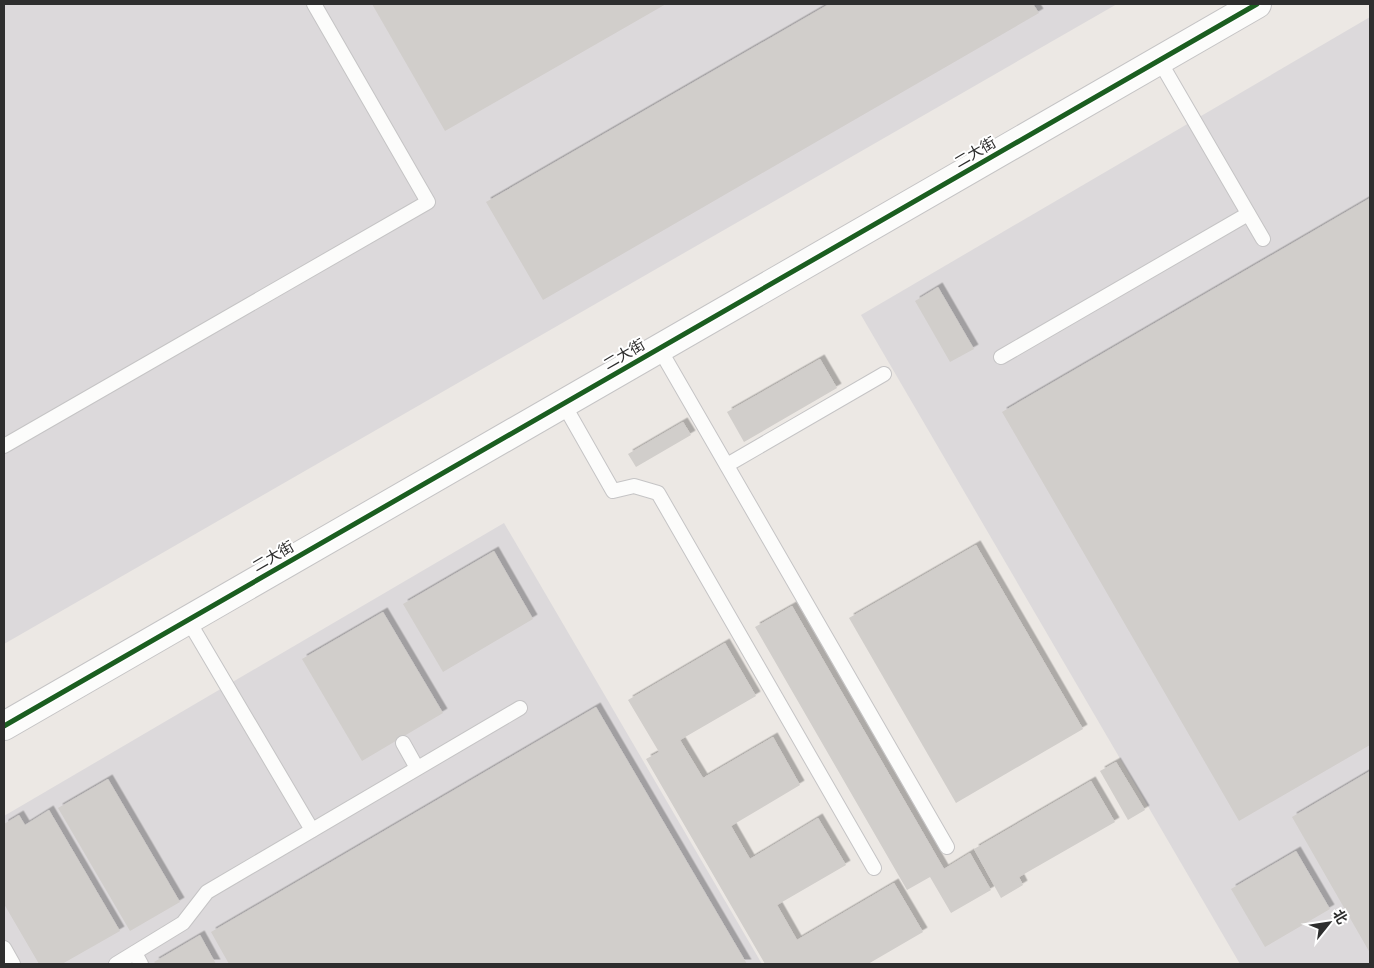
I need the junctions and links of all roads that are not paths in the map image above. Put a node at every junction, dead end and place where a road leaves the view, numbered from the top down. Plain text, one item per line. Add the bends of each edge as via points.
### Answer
1 (314, 4) edge
2 (1257, 4) edge
3 (1159, 60) junction
4 (1248, 214) junction
5 (1262, 239) dead end
6 (659, 348) junction
7 (1001, 356) dead end
8 (884, 374) dead end
9 (563, 403) junction
10 (4, 446) edge
11 (727, 466) junction
12 (188, 620) junction
13 (520, 708) dead end
14 (4, 726) edge
15 (403, 743) dead end
16 (417, 768) junction
17 (312, 830) junction
18 (947, 848) dead end
19 (874, 868) dead end
20 (4, 948) edge
21 (138, 959) edge
22 (13, 964) edge
23 (116, 964) edge

1 - 10 lane via 428,202
2 - 3 street, 二大街
3 - 4 lane
3 - 6 street, 二大街
4 - 5 lane
4 - 7 lane
6 - 9 street, 二大街
6 - 11 lane
8 - 11 lane
9 - 12 street, 二大街
9 - 19 lane via 613,491 634,486 658,493
11 - 18 lane
12 - 14 street, 二大街
12 - 17 lane
13 - 16 lane
15 - 16 lane
16 - 17 lane
17 - 21 lane via 207,892 184,923
20 - 22 lane
21 - 23 lane

